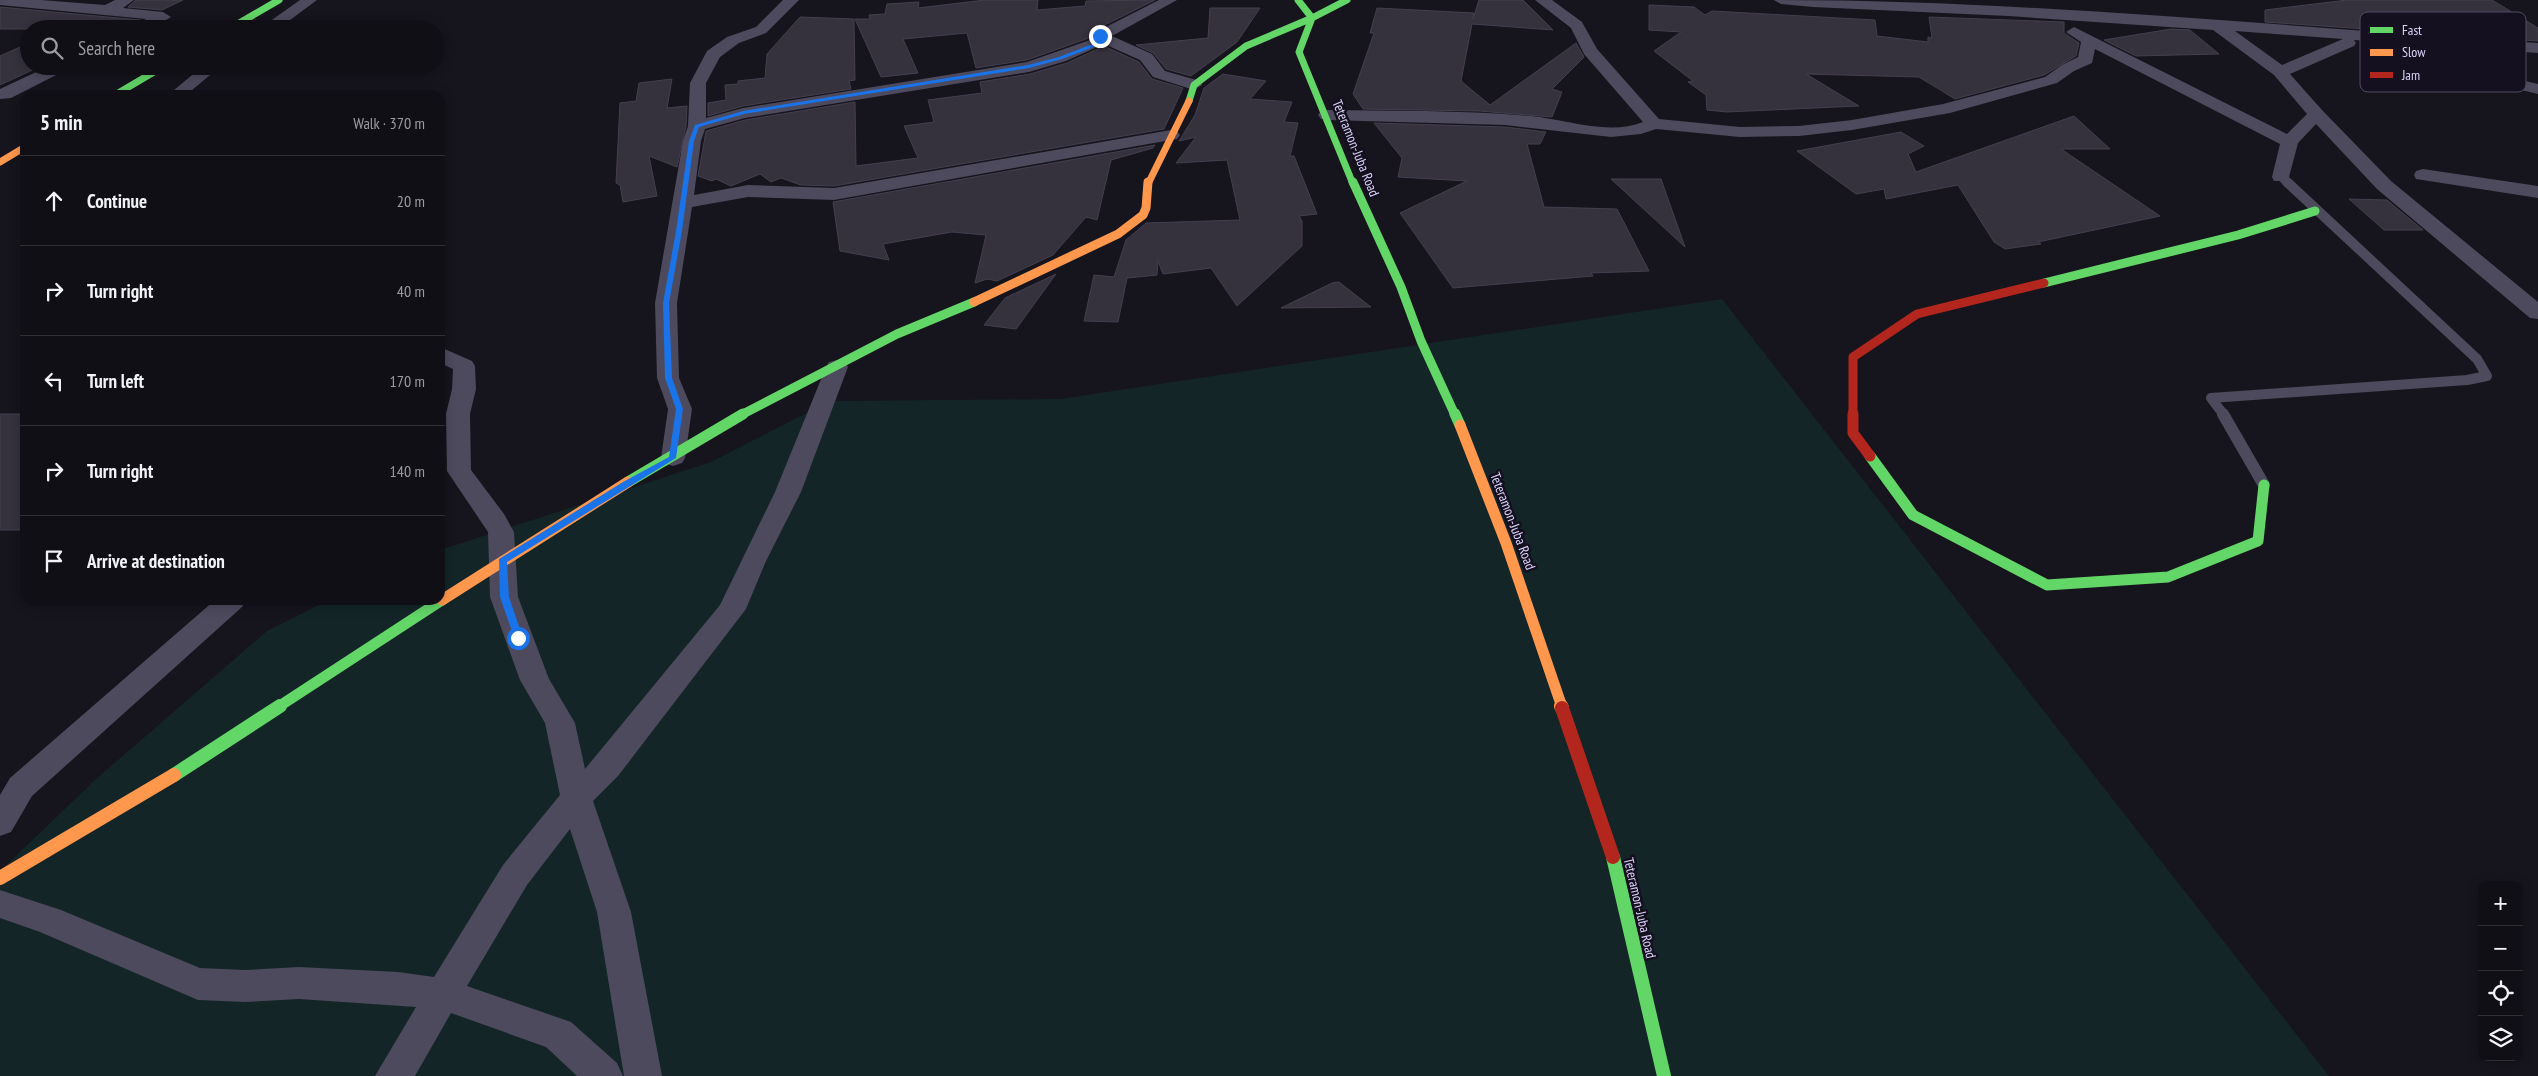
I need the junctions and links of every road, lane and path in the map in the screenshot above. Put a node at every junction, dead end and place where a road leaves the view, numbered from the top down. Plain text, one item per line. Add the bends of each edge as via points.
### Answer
1 (127, 0) edge
2 (279, 0) edge
3 (310, 0) edge
4 (792, 0) edge
5 (1170, 0) edge
6 (1298, 0) edge
7 (1347, 0) edge
8 (1542, 0) edge
9 (1781, 0) edge
10 (2011, 0) edge
11 (0, 1) edge
12 (1859, 2) edge
13 (106, 10) junction
14 (2037, 13) junction
15 (1312, 18) junction
16 (157, 20) edge
17 (245, 20) edge
18 (280, 20) edge
19 (2215, 25) junction
20 (1100, 36) junction
21 (2089, 39) junction
22 (2344, 40) junction
23 (2360, 41) edge
24 (2360, 44) edge
25 (2280, 72) junction
26 (43, 75) edge
27 (148, 75) edge
28 (202, 75) edge
29 (1194, 85) junction
30 (123, 90) edge
31 (182, 90) edge
32 (2, 95) edge
33 (2316, 114) junction
34 (1326, 115) junction
35 (1654, 124) junction
36 (697, 126) junction
37 (1171, 135) junction
38 (2289, 142) junction
39 (20, 151) edge
40 (0, 162) edge
41 (2423, 175) dead end
42 (2281, 178) joint
43 (2538, 192) edge
44 (682, 204) junction
45 (2315, 211) junction
46 (2538, 314) edge
47 (445, 356) edge
48 (837, 367) junction
49 (449, 421) edge
50 (672, 458) junction
51 (2264, 485) joint
52 (502, 561) junction
53 (445, 599) edge
54 (226, 605) edge
55 (435, 605) edge
56 (576, 798) junction
57 (0, 823) edge
58 (0, 878) edge
59 (0, 904) edge
60 (442, 994) junction
61 (394, 1076) edge
62 (604, 1076) edge
63 (643, 1076) edge
64 (1664, 1076) edge

1 - 13 street
2 - 17 street
3 - 18 street
4 - 36 street via 761,30 733,40 713,54 698,84
5 - 20 street
6 - 15 street
7 - 15 street
8 - 35 street via 1576,17 1590,51
9 - 12 street via 1830,4
10 - 14 street
11 - 13 street
12 - 14 street
13 - 16 street via 163,17
14 - 19 street
14 - 21 street
15 - 29 street via 1246,46
15 - 34 street, Teteramon-Juba Road via 1299,52
19 - 22 street
19 - 25 street
20 - 29 street via 1146,57 1159,74
20 - 36 street via 1097,44 1029,67 743,112
21 - 35 street via 2086,60 2051,80 1944,109 1800,131 1740,132
21 - 38 street
22 - 23 street
22 - 24 street
22 - 25 street
25 - 33 street
26 - 32 street
27 - 30 street
28 - 31 street
29 - 37 street via 1184,114
33 - 38 street
33 - 46 street via 2384,185
34 - 35 street via 1530,121 1609,132 1644,130
34 - 64 street, Teteramon-Juba Road via 1421,340 1452,403 1506,543 1614,861
36 - 44 street
37 - 44 street via 834,194 756,190
37 - 48 street via 1147,185 1146,208 1135,222 1118,234 958,310 897,334
38 - 42 street
39 - 40 street
41 - 43 street
42 - 45 lane
44 - 50 street via 666,303 668,378 680,409
45 - 51 lane via 2477,359 2487,376 2211,398 2228,421
45 - 51 street via 2238,235 1917,314 1853,357 1853,432 1914,515 2047,586 2168,577 2258,541
47 - 49 street via 464,366 464,389
48 - 50 street via 758,405
48 - 56 street via 792,484 732,609 607,767
49 - 52 street via 459,471 501,532
50 - 52 street
52 - 53 street
52 - 56 street via 504,597 535,680 560,723
54 - 57 street via 21,788
55 - 58 street via 250,727
56 - 60 street via 515,875
56 - 63 street via 614,912
59 - 60 street via 49,920 198,984 299,983 398,988
60 - 61 street
60 - 62 street via 558,1034

